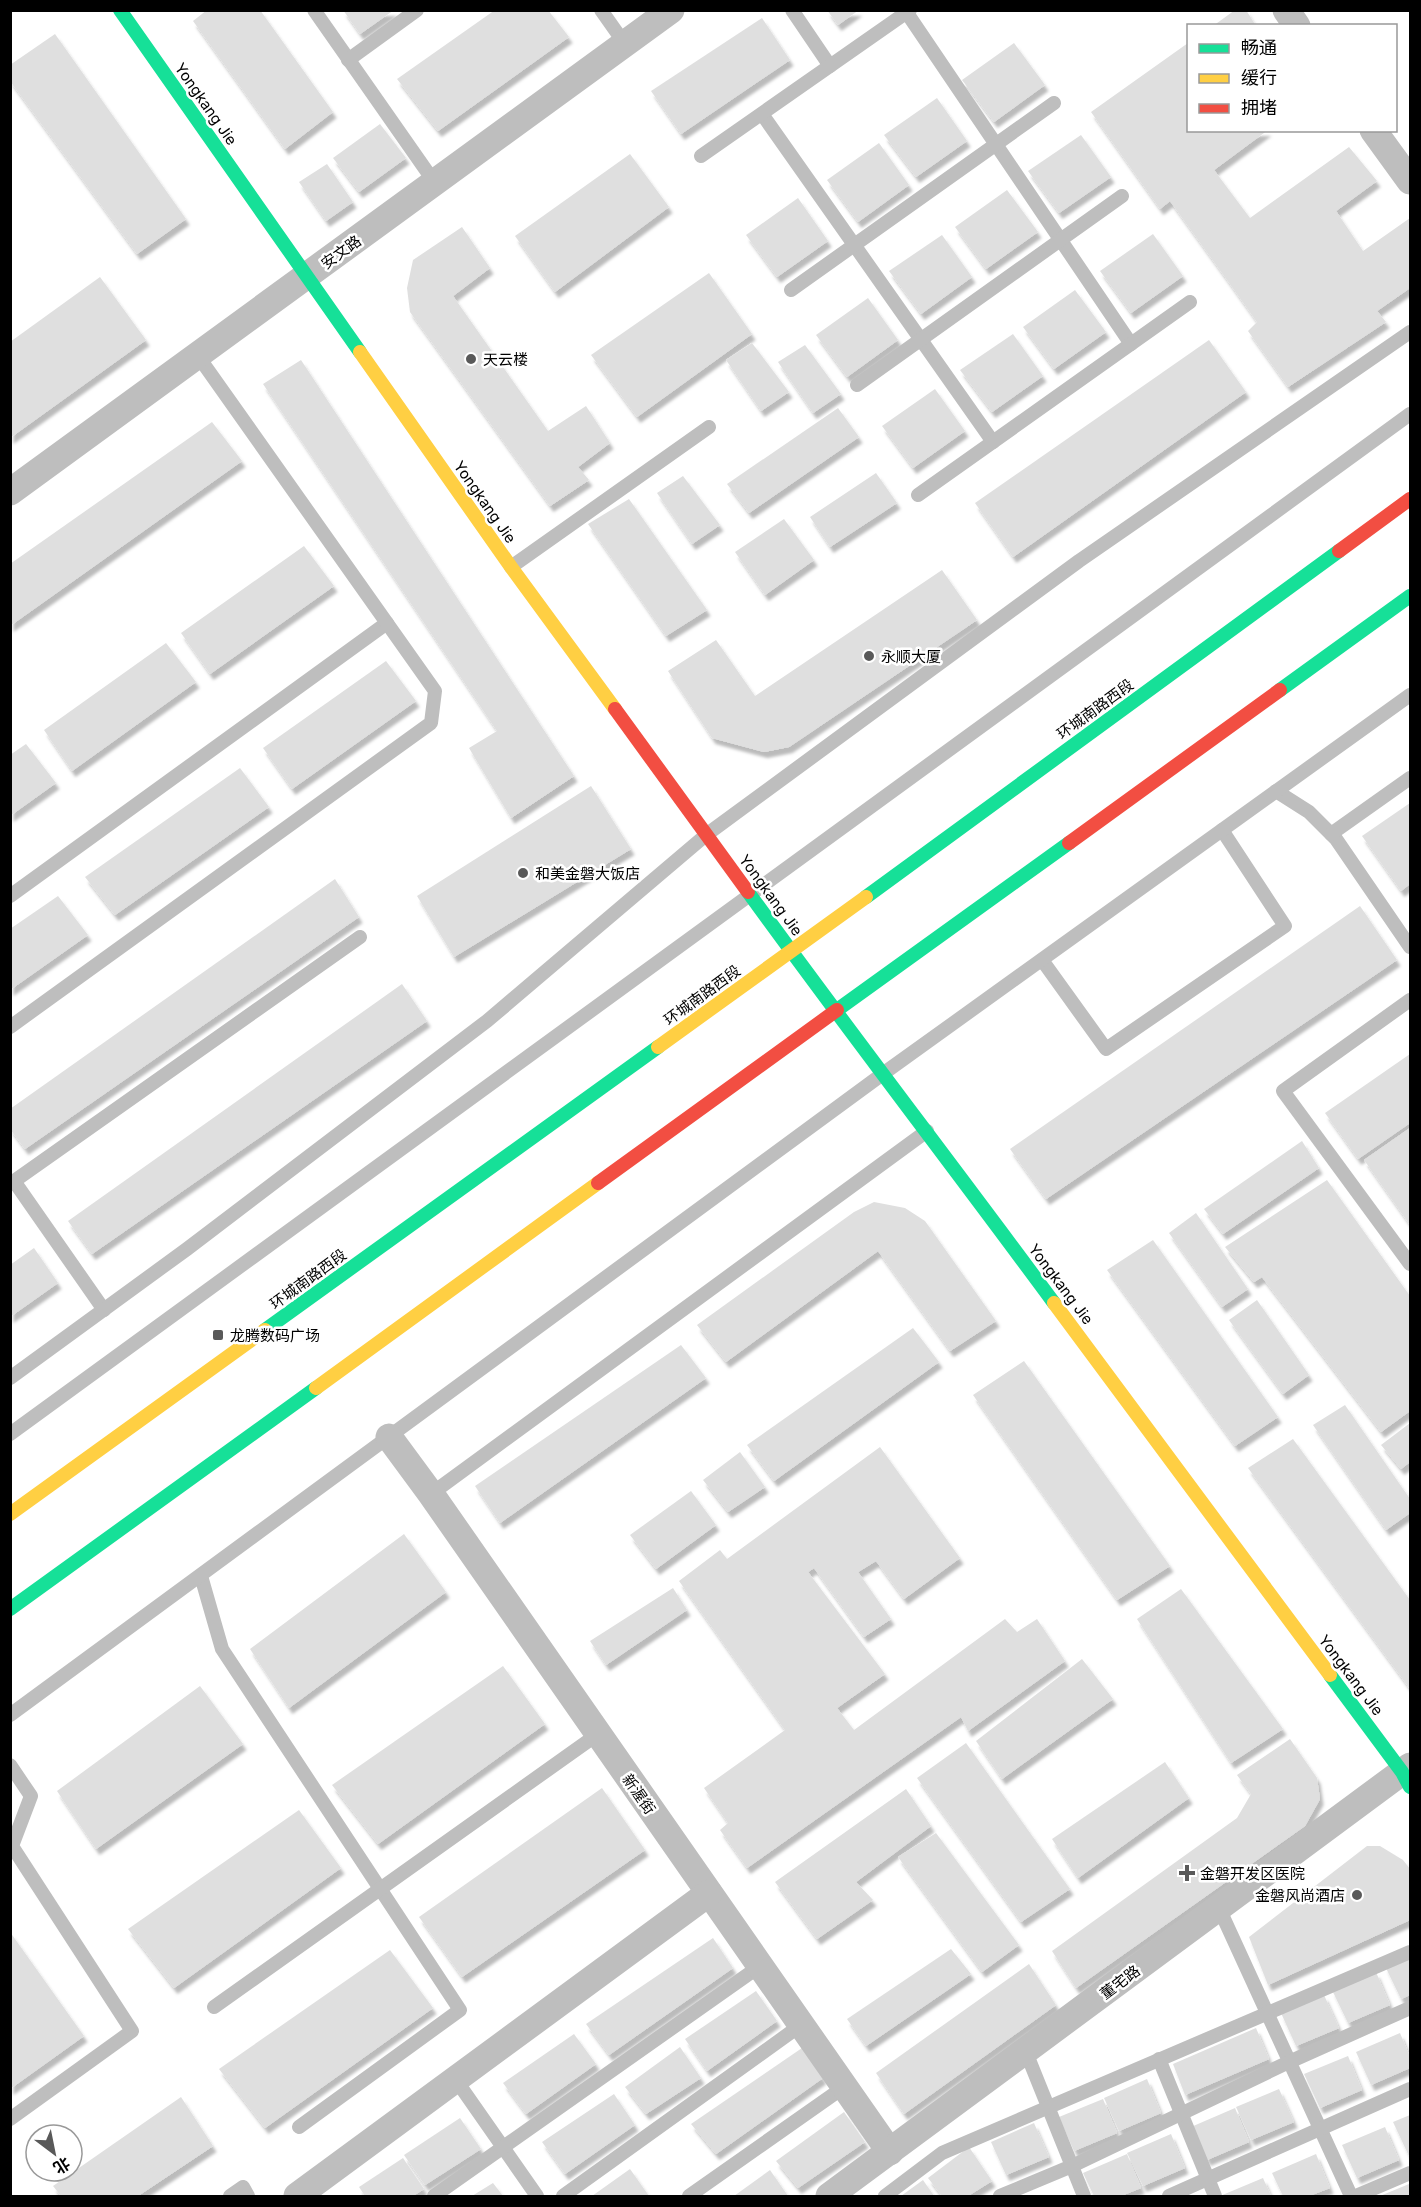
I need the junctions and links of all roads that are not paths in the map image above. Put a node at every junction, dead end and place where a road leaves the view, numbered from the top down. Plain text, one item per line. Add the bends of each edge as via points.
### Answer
1 (120, 10) edge
2 (314, 10) edge
3 (417, 10) edge
4 (602, 10) edge
5 (671, 10) edge
6 (792, 10) edge
7 (1286, 10) edge
8 (909, 12) edge
9 (1296, 24) edge
10 (625, 44) junction
11 (348, 60) junction
12 (830, 66) junction
13 (1054, 103) dead end
14 (762, 114) junction
15 (1374, 132) edge
16 (996, 144) junction
17 (702, 156) dead end
18 (1410, 181) edge
19 (435, 183) junction
20 (1122, 196) dead end
21 (1061, 240) junction
22 (855, 246) junction
23 (306, 277) junction
24 (791, 291) dead end
25 (1190, 302) dead end
26 (1410, 332) edge
27 (921, 340) junction
28 (1131, 344) junction
29 (198, 356) junction
30 (857, 385) dead end
31 (1410, 414) edge
32 (709, 427) dead end
33 (993, 442) junction
34 (10, 492) edge
35 (918, 495) dead end
36 (1410, 499) edge
37 (511, 567) junction
38 (1410, 596) edge
39 (387, 623) junction
40 (1410, 695) edge
41 (1410, 778) edge
42 (1276, 791) junction
43 (1222, 830) junction
44 (1331, 834) junction
45 (706, 835) junction
46 (10, 896) edge
47 (751, 896) junction
48 (360, 937) dead end
49 (1410, 947) edge
50 (791, 951) junction
51 (1042, 960) junction
52 (1410, 1000) edge
53 (836, 1012) junction
54 (10, 1027) edge
55 (884, 1073) junction
56 (927, 1131) junction
57 (12, 1182) edge
58 (1410, 1264) edge
59 (104, 1310) junction
60 (10, 1378) edge
61 (10, 1434) edge
62 (389, 1437) junction
63 (431, 1494) junction
64 (10, 1514) edge
65 (201, 1576) junction
66 (10, 1609) edge
67 (10, 1715) edge
68 (598, 1734) junction
69 (10, 1765) edge
70 (1408, 1775) edge
71 (11, 1846) edge
72 (380, 1889) junction
73 (709, 1893) junction
74 (1219, 1908) junction
75 (1410, 1952) edge
76 (760, 1966) junction
77 (214, 2007) dead end
78 (1410, 2008) edge
79 (1266, 2012) junction
80 (801, 2025) junction
81 (1026, 2052) junction
82 (1159, 2059) junction
83 (1289, 2062) junction
84 (456, 2080) junction
85 (844, 2087) junction
86 (1410, 2089) edge
87 (1049, 2107) junction
88 (1181, 2114) junction
89 (10, 2119) edge
90 (299, 2127) dead end
91 (1320, 2130) junction
92 (503, 2148) junction
93 (890, 2152) junction
94 (1072, 2166) junction
95 (1410, 2173) edge
96 (1208, 2179) junction
97 (842, 2192) edge
98 (230, 2196) edge
99 (248, 2196) edge
100 (297, 2196) edge
101 (434, 2196) edge
102 (537, 2196) edge
103 (563, 2196) edge
104 (689, 2196) edge
105 (885, 2196) edge
106 (1000, 2196) edge
107 (1084, 2196) edge
108 (1169, 2196) edge
109 (1215, 2196) edge
110 (1351, 2196) edge
111 (1356, 2196) edge

1 - 23 main road, Yongkang Jie
2 - 11 lane
3 - 11 lane
4 - 10 lane
5 - 10 street, 安文路
6 - 12 lane
7 - 9 street
8 - 12 lane
8 - 16 lane
10 - 19 street, 安文路
11 - 19 lane
12 - 14 lane
13 - 16 lane
14 - 17 lane
14 - 22 lane
15 - 18 street
16 - 21 lane
16 - 22 lane
19 - 23 street, 安文路
20 - 21 lane
21 - 27 lane
21 - 28 lane
22 - 24 lane
22 - 27 lane
23 - 29 street, 安文路
23 - 37 main road, Yongkang Jie
25 - 28 lane
26 - 45 lane via 1079,561
27 - 30 lane
27 - 33 lane
28 - 33 lane
29 - 34 street, 安文路
29 - 39 lane
31 - 47 lane
32 - 37 lane
33 - 35 lane
36 - 50 main road, 环城南路西段
37 - 45 main road, Yongkang Jie
38 - 53 main road
39 - 46 lane
39 - 54 lane via 435,690 431,723
40 - 42 lane
41 - 44 lane
42 - 43 lane
42 - 44 lane via 1309,812
43 - 51 lane
43 - 51 lane via 1285,926 1106,1049
44 - 49 lane
45 - 47 main road, Yongkang Jie
45 - 59 lane via 487,1021
47 - 50 main road, Yongkang Jie
47 - 61 lane
48 - 57 lane
50 - 53 main road, Yongkang Jie
50 - 64 main road, 环城南路西段
51 - 55 lane
52 - 58 lane via 1283,1091
53 - 55 main road, Yongkang Jie
53 - 66 main road
55 - 56 main road, Yongkang Jie
55 - 62 lane
56 - 63 lane
56 - 70 main road, Yongkang Jie
57 - 59 lane
59 - 60 lane
62 - 63 street, 新渥街
62 - 65 lane
63 - 68 street, 新渥街
65 - 67 lane
65 - 72 lane via 222,1648
68 - 72 lane
68 - 73 street, 新渥街
69 - 71 lane via 31,1796
70 - 74 street, 董宅路
71 - 89 lane via 132,2031
72 - 77 lane
72 - 90 lane via 460,2010
73 - 76 street, 新渥街
73 - 84 street
74 - 79 lane
74 - 81 street, 董宅路
75 - 79 lane
76 - 80 street, 新渥街
76 - 92 lane
78 - 83 lane
79 - 82 lane
79 - 83 lane
80 - 85 street, 新渥街
80 - 103 lane
81 - 87 lane
81 - 93 street, 董宅路
82 - 87 lane
82 - 88 lane
83 - 88 lane
83 - 91 lane
84 - 92 lane
84 - 100 street
85 - 93 street, 新渥街
85 - 104 lane
86 - 91 lane
87 - 94 lane
87 - 105 lane via 942,2153
88 - 94 lane
88 - 96 lane
91 - 96 lane
91 - 110 lane
92 - 101 lane
92 - 102 lane
93 - 97 street, 董宅路
94 - 106 lane
94 - 107 lane
95 - 111 lane
96 - 108 lane
96 - 109 lane
98 - 99 lane via 243,2187

